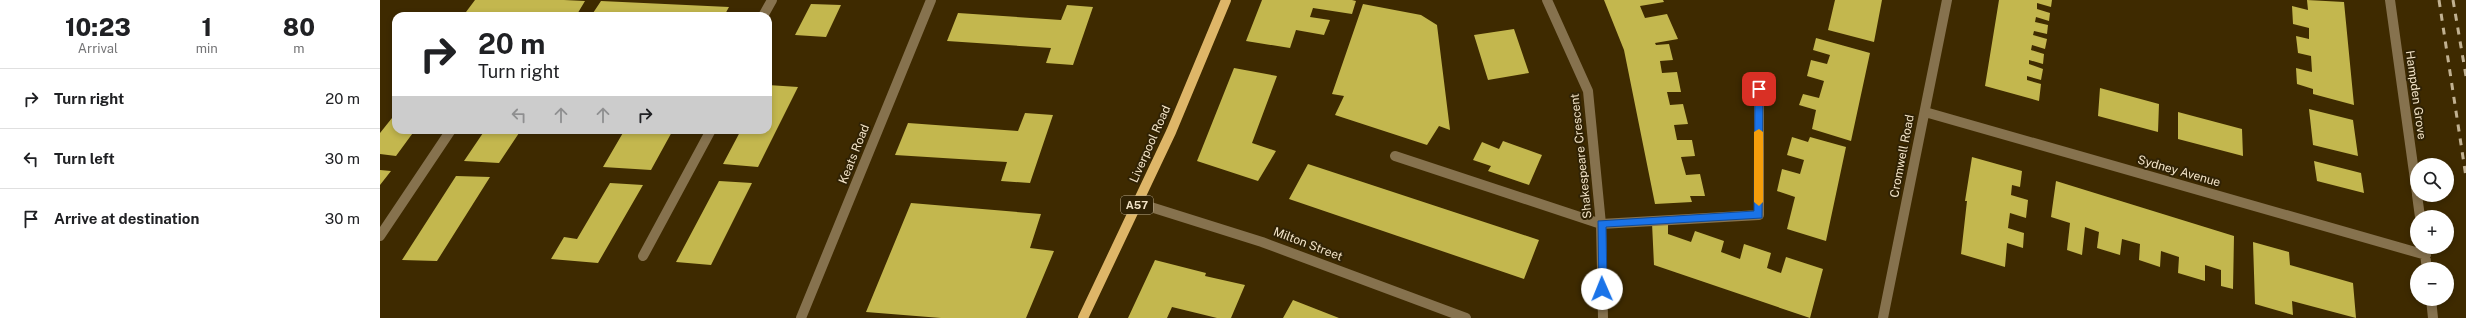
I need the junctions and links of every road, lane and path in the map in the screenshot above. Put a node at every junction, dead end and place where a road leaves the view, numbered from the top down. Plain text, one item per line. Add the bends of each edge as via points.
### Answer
1 (772, 0) edge
2 (931, 0) edge
3 (1226, 0) edge
4 (1547, 0) edge
5 (1947, 0) edge
6 (2390, 0) edge
7 (765, 12) edge
8 (1759, 89) dead end
9 (1925, 112) junction
10 (448, 134) edge
11 (709, 134) edge
12 (1396, 156) dead end
13 (2412, 158) edge
14 (1138, 203) junction
15 (1601, 224) junction
16 (380, 236) edge
17 (2410, 247) edge
18 (643, 256) dead end
19 (2432, 306) edge
20 (801, 318) edge
21 (1083, 318) edge
22 (1466, 318) edge
23 (1603, 318) edge
24 (1883, 318) edge
25 (2433, 318) edge

1 - 7 street
2 - 20 street, Keats Road
3 - 14 main road, Liverpool Road / A57
4 - 15 street, Shakespeare Crescent via 1588,91
5 - 9 street, Cromwell Road
6 - 13 street, Hampden Grove
8 - 15 street via 1759,215
9 - 17 street, Sydney Avenue
9 - 24 street, Cromwell Road
10 - 16 street
11 - 18 street
12 - 15 street
14 - 21 main road, Liverpool Road / A57
14 - 22 street, Milton Street via 1194,217 1277,246
15 - 23 street, Shakespeare Crescent
19 - 25 street

